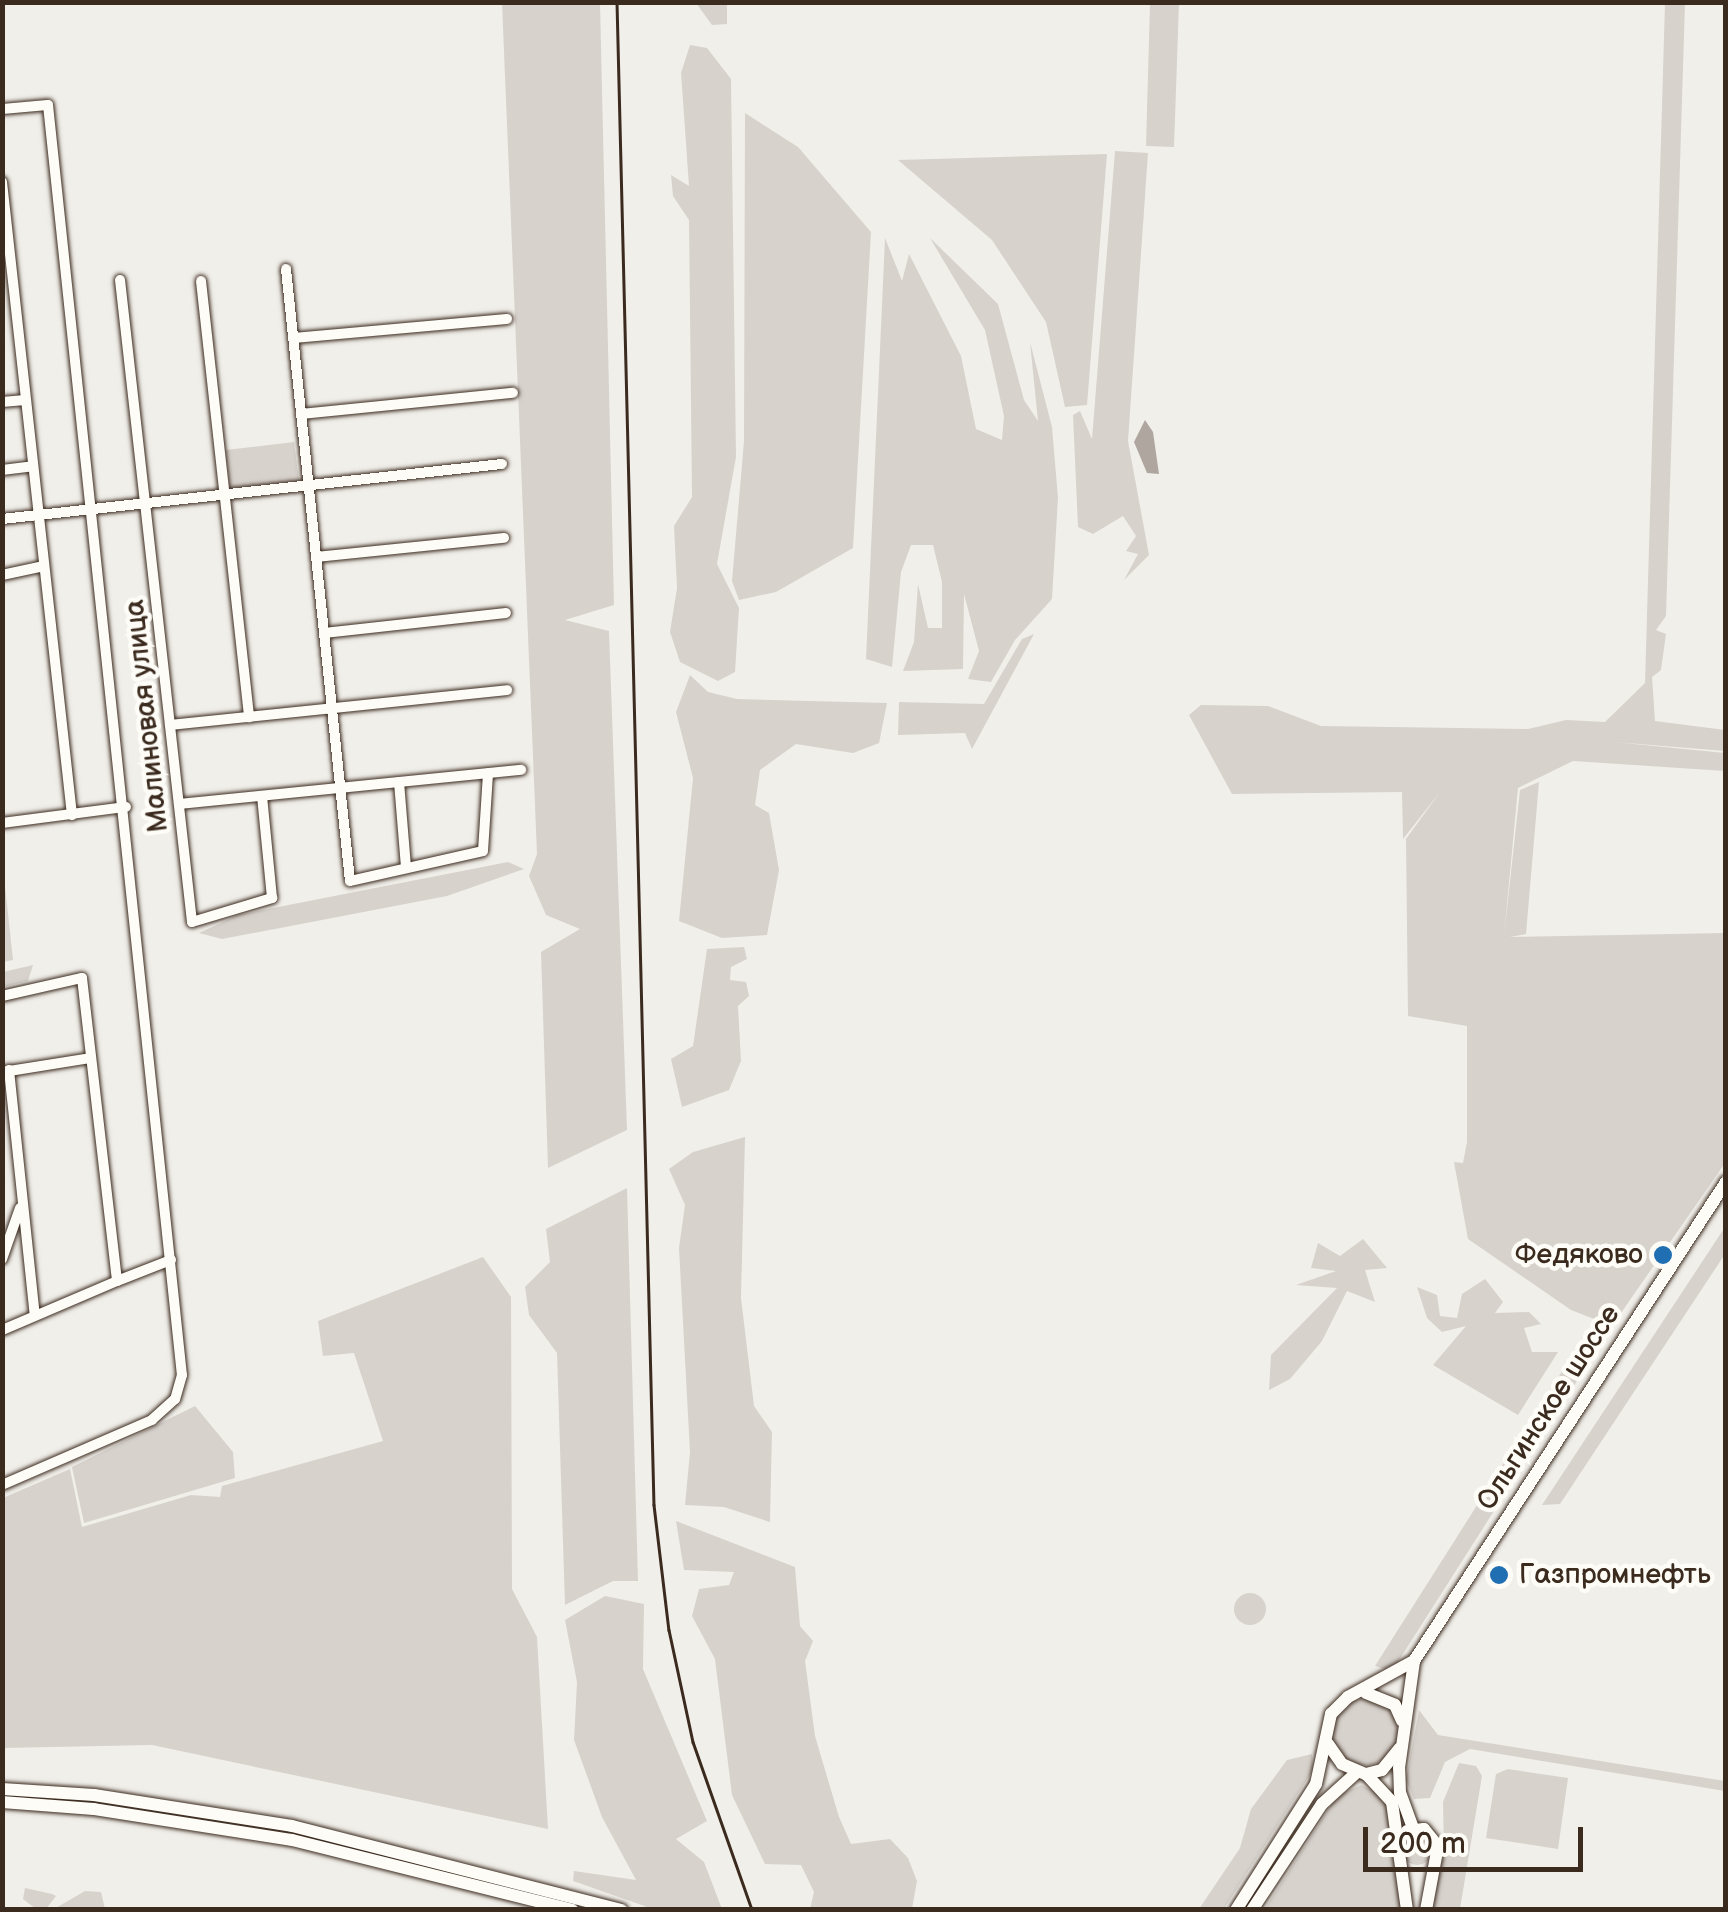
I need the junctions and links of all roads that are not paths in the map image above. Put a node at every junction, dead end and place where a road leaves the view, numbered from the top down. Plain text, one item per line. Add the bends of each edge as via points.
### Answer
1 (2, 109) edge
2 (2, 182) edge
3 (286, 269) dead end
4 (120, 280) dead end
5 (201, 281) dead end
6 (507, 319) dead end
7 (293, 338) junction
8 (513, 394) dead end
9 (25, 400) junction
10 (2, 402) edge
11 (301, 414) junction
12 (502, 464) dead end
13 (32, 466) junction
14 (2, 470) edge
15 (309, 488) junction
16 (228, 497) junction
17 (146, 505) junction
18 (92, 508) junction
19 (38, 514) junction
20 (2, 518) edge
21 (504, 538) dead end
22 (316, 558) junction
23 (44, 566) junction
24 (2, 574) edge
25 (506, 613) dead end
26 (324, 633) junction
27 (507, 690) dead end
28 (330, 707) junction
29 (249, 716) junction
30 (170, 726) junction
31 (521, 770) dead end
32 (488, 773) junction
33 (399, 782) junction
34 (340, 788) junction
35 (262, 796) junction
36 (179, 804) junction
37 (126, 807) junction
38 (72, 815) junction
39 (2, 824) edge
40 (406, 867) junction
41 (2, 996) edge
42 (90, 1058) junction
43 (6, 1071) edge
44 (1726, 1182) edge
45 (22, 1202) junction
46 (2, 1259) edge
47 (171, 1260) junction
48 (117, 1281) junction
49 (35, 1316) junction
50 (2, 1330) edge
51 (2, 1485) edge
52 (1414, 1661) junction
53 (1362, 1692) junction
54 (1404, 1735) junction
55 (1328, 1744) junction
56 (1361, 1773) junction
57 (2, 1789) edge
58 (2, 1802) edge
59 (1414, 1828) junction
60 (1397, 1845) junction
61 (1401, 1862) junction
62 (1434, 1862) junction
63 (572, 1910) edge
64 (621, 1910) edge
65 (1236, 1910) edge
66 (1252, 1910) edge
67 (1407, 1910) edge
68 (1426, 1910) edge

1 - 18 street via 48,104
2 - 9 street
3 - 7 street
4 - 17 street, Малиновая улица
5 - 16 street
6 - 7 street
7 - 11 street
8 - 11 street
9 - 10 street
9 - 13 street
11 - 15 street
12 - 15 street
13 - 14 street
13 - 19 street
15 - 16 street
15 - 22 street
16 - 17 street
16 - 29 street
17 - 18 street
17 - 30 street, Малиновая улица
18 - 19 street
18 - 37 street
19 - 20 street
19 - 23 street
21 - 22 street
22 - 26 street
23 - 24 street
23 - 38 street
25 - 26 street
26 - 28 street
27 - 28 street
28 - 29 street
28 - 34 street
29 - 30 street
30 - 36 street, Малиновая улица
31 - 32 street
32 - 33 street
32 - 40 street via 483,851
33 - 34 street
33 - 40 street
34 - 35 street
34 - 40 street via 350,882
35 - 36 street
35 - 36 street, Малиновая улица via 272,898 192,922
37 - 38 street
37 - 47 street
38 - 39 street
41 - 42 street via 82,978
42 - 43 street
42 - 48 street
43 - 45 street
44 - 52 main road, Ольгинское шоссе
45 - 46 street
45 - 49 street
47 - 48 street
47 - 51 street via 182,1375 175,1399 152,1420
48 - 49 street
49 - 50 street
52 - 53 main road
52 - 54 main road
53 - 54 main road via 1394,1704
53 - 55 main road via 1331,1714
54 - 56 main road via 1394,1759
54 - 59 main road via 1400,1794
55 - 56 main road
55 - 65 main road via 1310,1795
56 - 60 main road via 1392,1802
56 - 66 main road via 1322,1804
57 - 64 main road via 94,1795 292,1826
58 - 63 main road via 94,1809 292,1840
59 - 60 main road
59 - 62 main road via 1434,1835
60 - 61 main road
61 - 62 main road via 1414,1869
61 - 67 main road
62 - 68 main road

